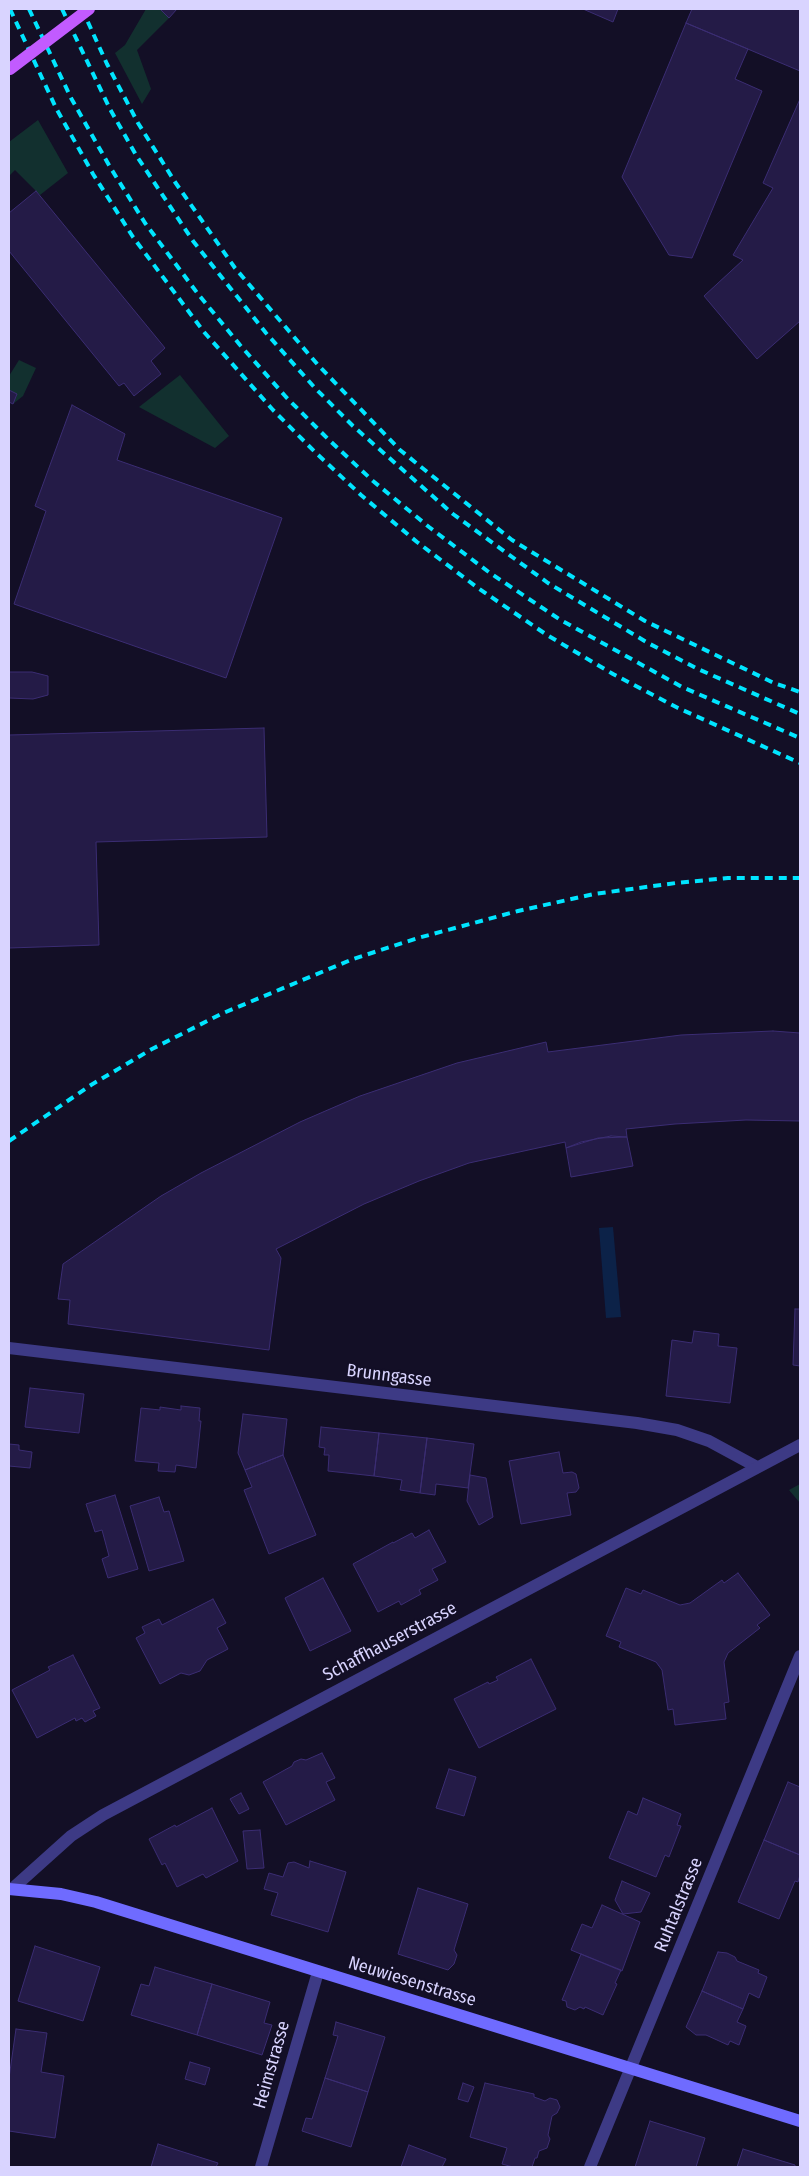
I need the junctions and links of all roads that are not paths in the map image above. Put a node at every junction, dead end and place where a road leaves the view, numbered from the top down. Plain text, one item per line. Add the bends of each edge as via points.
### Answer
1 (89, 9) edge
2 (10, 69) dead end
3 (9, 1348) edge
4 (800, 1445) edge
5 (757, 1467) junction
6 (800, 1656) edge
7 (10, 1889) edge
8 (318, 1972) junction
9 (630, 2068) junction
10 (800, 2121) edge
11 (260, 2167) edge
12 (590, 2167) edge

1 - 2 main road, bridge
3 - 5 street, Brunngasse via 645,1424 678,1430 709,1441
4 - 5 street, Schaffhauserstrasse
5 - 7 street, Schaffhauserstrasse via 103,1815 71,1836
6 - 9 street, Ruhtalstrasse
7 - 8 main road, Neuwiesenstrasse via 61,1894 96,1902
8 - 9 main road, Neuwiesenstrasse
8 - 11 street, Heimstrasse
9 - 10 main road, Neuwiesenstrasse
9 - 12 street, Ruhtalstrasse

